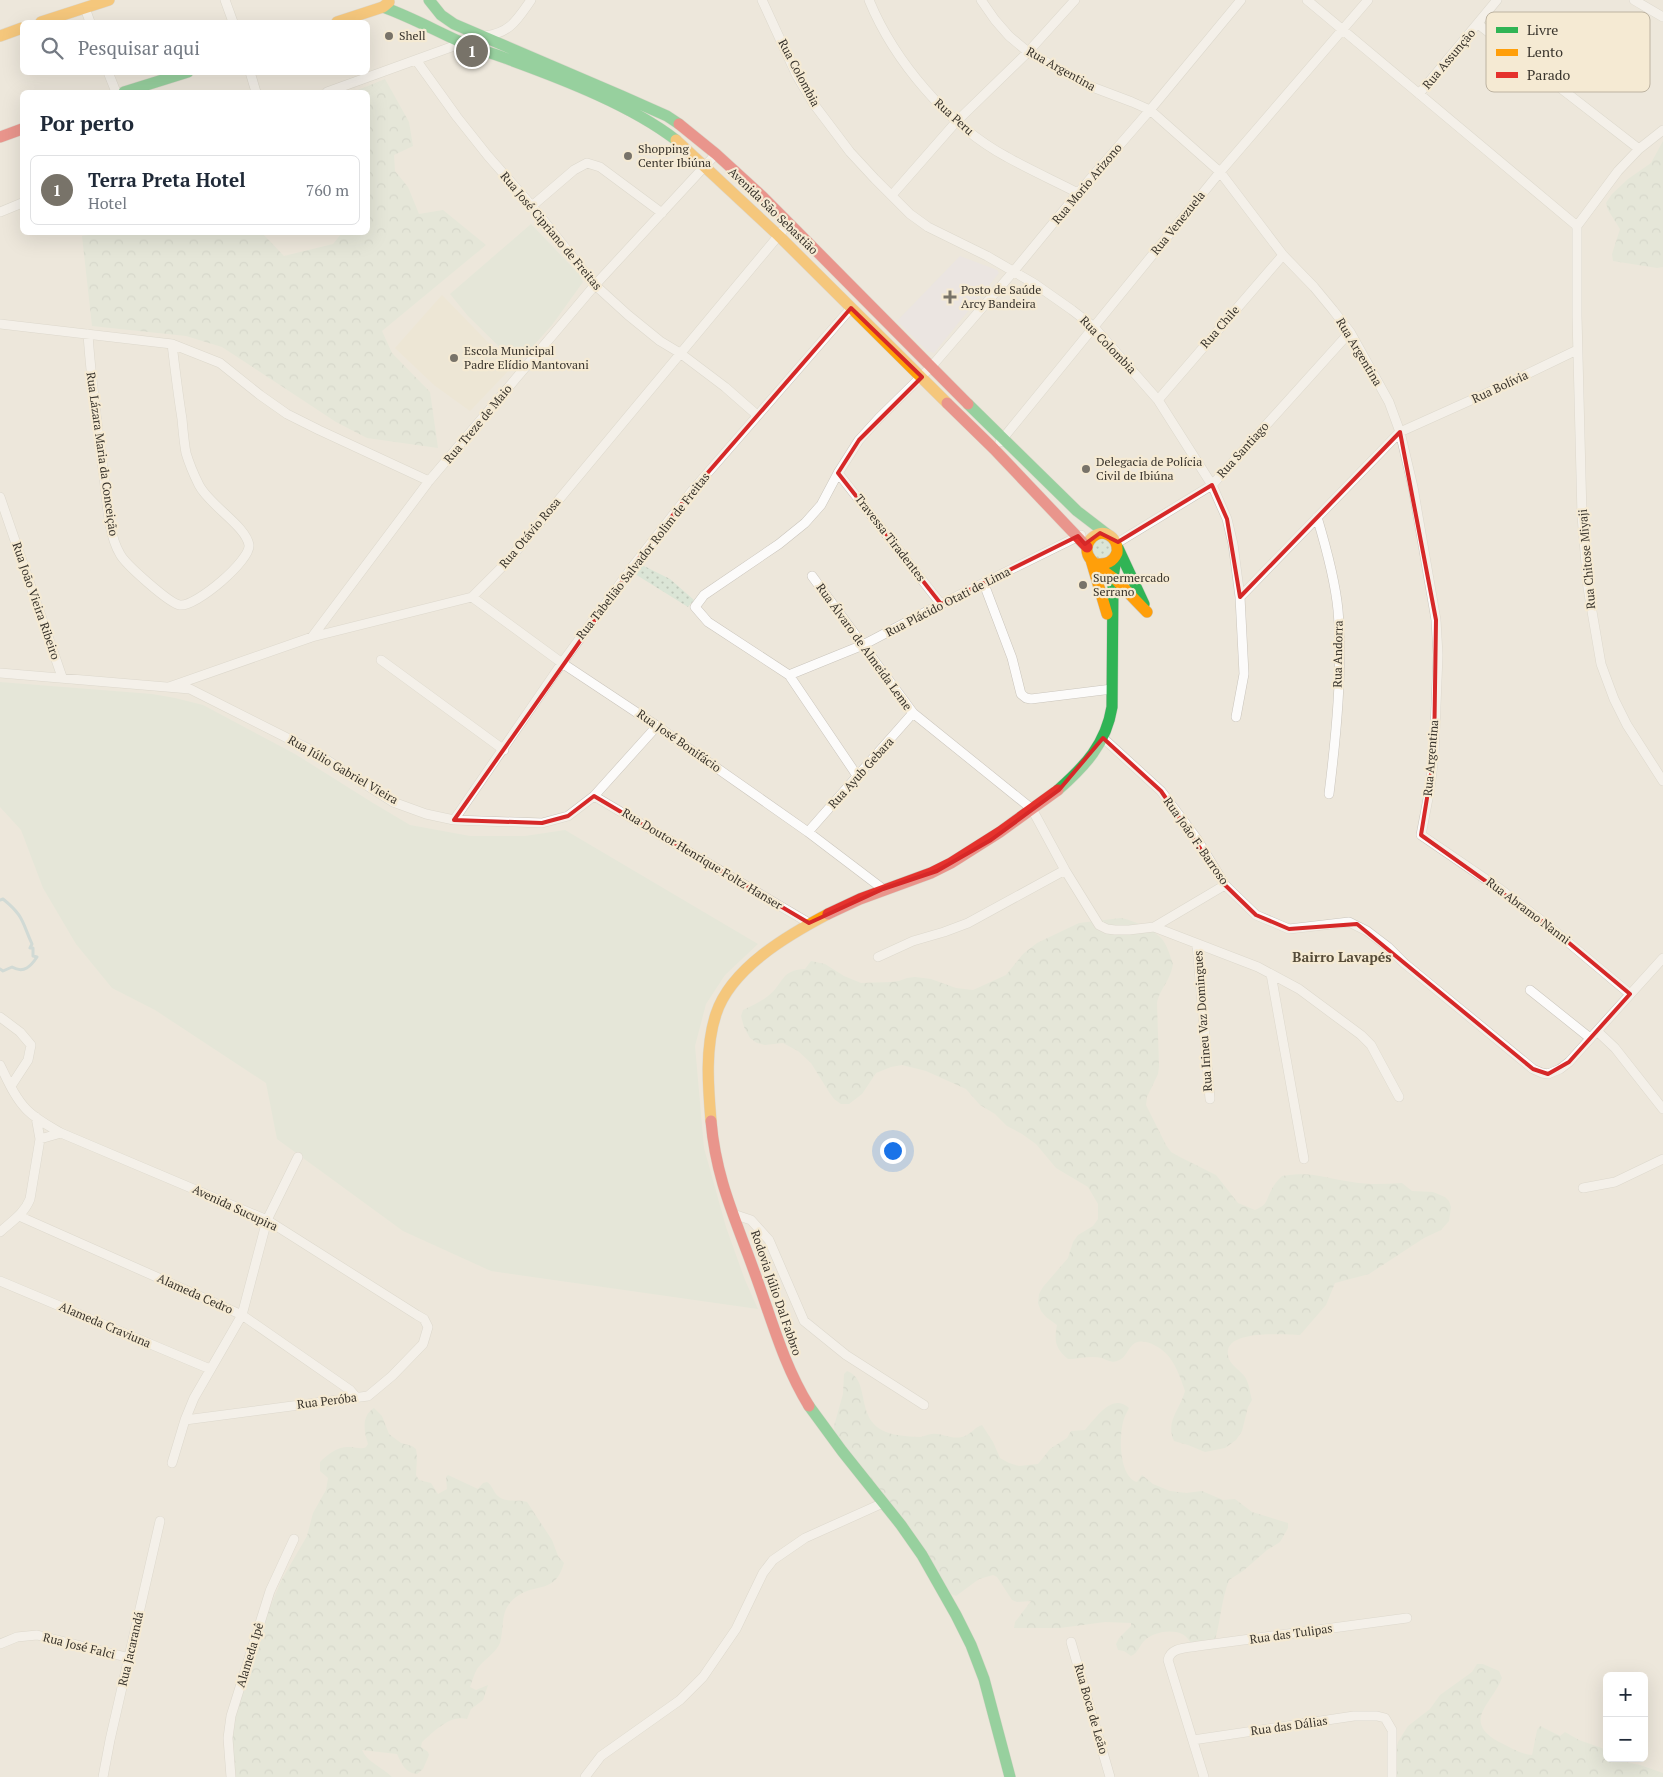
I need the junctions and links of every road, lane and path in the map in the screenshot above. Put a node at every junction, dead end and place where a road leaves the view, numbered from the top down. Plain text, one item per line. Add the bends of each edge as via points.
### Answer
1 (109, 0) edge
2 (225, 0) edge
3 (429, 0) edge
4 (531, 0) edge
5 (762, 0) edge
6 (869, 0) edge
7 (981, 0) edge
8 (1075, 0) edge
9 (1241, 0) edge
10 (1306, 0) edge
11 (1368, 0) edge
12 (1497, 0) edge
13 (1634, 0) edge
14 (387, 4) edge
15 (84, 8) junction
16 (1488, 12) edge
17 (1486, 14) edge
18 (1663, 17) edge
19 (47, 20) edge
20 (89, 20) edge
21 (232, 20) edge
22 (343, 20) edge
23 (1478, 24) junction
24 (20, 29) edge
25 (1344, 30) junction
26 (1486, 30) edge
27 (0, 36) edge
28 (482, 36) junction
29 (463, 43) junction
30 (1028, 52) junction
31 (416, 60) junction
32 (109, 75) edge
33 (178, 75) edge
34 (251, 75) edge
35 (115, 90) edge
36 (130, 90) edge
37 (255, 90) edge
38 (333, 90) edge
39 (1566, 92) edge
40 (1419, 94) junction
41 (1150, 110) junction
42 (956, 122) junction
43 (680, 124) junction
44 (20, 130) edge
45 (1663, 130) edge
46 (671, 135) junction
47 (0, 137) edge
48 (1639, 149) junction
49 (716, 154) junction
50 (706, 166) junction
51 (1220, 172) junction
52 (1078, 192) junction
53 (892, 195) junction
54 (20, 204) edge
55 (532, 206) junction
56 (0, 212) edge
57 (662, 213) junction
58 (789, 223) junction
59 (1577, 226) junction
60 (779, 236) junction
61 (1283, 255) junction
62 (830, 266) junction
63 (1013, 272) junction
64 (820, 276) junction
65 (596, 285) junction
66 (851, 308) junction
67 (0, 324) edge
68 (1094, 328) junction
69 (1350, 332) junction
70 (88, 334) junction
71 (172, 344) junction
72 (1577, 350) junction
73 (680, 353) junction
74 (931, 367) junction
75 (922, 377) junction
76 (1158, 400) junction
77 (757, 415) junction
78 (1400, 432) junction
79 (1002, 439) junction
80 (994, 449) junction
81 (838, 473) junction
82 (1043, 480) junction
83 (429, 481) junction
84 (1212, 485) junction
85 (1034, 491) junction
86 (0, 497) edge
87 (1317, 517) junction
88 (1104, 534) junction
89 (1078, 536) junction
90 (1087, 547) junction
91 (1118, 548) junction
92 (1094, 562) junction
93 (812, 576) dead end
94 (1113, 577) junction
95 (984, 584) junction
96 (1240, 596) junction
97 (472, 597) junction
98 (941, 604) junction
99 (312, 636) junction
100 (1112, 636) junction
101 (863, 644) junction
102 (381, 660) dead end
103 (562, 663) junction
104 (0, 672) edge
105 (789, 675) junction
106 (62, 677) junction
107 (168, 687) junction
108 (1112, 689) junction
109 (914, 713) junction
110 (1236, 717) dead end
111 (657, 726) junction
112 (1103, 738) junction
113 (504, 750) junction
114 (858, 776) junction
115 (1663, 781) edge
116 (1329, 794) dead end
117 (594, 796) junction
118 (1032, 810) junction
119 (454, 820) junction
120 (808, 832) junction
121 (1421, 835) joint
122 (1065, 870) junction
123 (1225, 885) junction
124 (883, 889) junction
125 (809, 923) junction
126 (1154, 927) junction
127 (1197, 944) junction
128 (878, 957) dead end
129 (1663, 958) edge
130 (1271, 974) junction
131 (1530, 990) dead end
132 (1630, 994) junction
133 (0, 1017) edge
134 (1597, 1031) junction
135 (1590, 1038) junction
136 (0, 1065) edge
137 (11, 1086) junction
138 (1400, 1097) dead end
139 (1210, 1099) dead end
140 (1663, 1110) edge
141 (36, 1117) junction
142 (61, 1133) junction
143 (40, 1139) junction
144 (298, 1157) dead end
145 (1663, 1158) edge
146 (1304, 1159) dead end
147 (1583, 1188) dead end
148 (733, 1214) junction
149 (19, 1216) junction
150 (267, 1220) junction
151 (0, 1232) edge
152 (0, 1281) edge
153 (242, 1315) junction
154 (424, 1319) joint
155 (210, 1369) junction
156 (356, 1396) junction
157 (924, 1405) dead end
158 (185, 1420) junction
159 (172, 1463) dead end
160 (883, 1503) junction
161 (160, 1522) dead end
162 (294, 1539) dead end
163 (1407, 1618) dead end
164 (1071, 1642) dead end
165 (0, 1644) edge
166 (130, 1658) junction
167 (1193, 1740) junction
168 (103, 1777) edge
169 (231, 1777) edge
170 (585, 1777) edge
171 (1010, 1777) edge
172 (1110, 1777) edge
173 (1204, 1777) edge
174 (1392, 1777) edge

1 - 15 main road
2 - 21 street
3 - 28 main road, Avenida São Sebastião via 454,24
4 - 28 street via 505,31
5 - 53 street, Rua Colombia via 797,76 813,102 850,152
6 - 42 street, Rua Peru via 898,53 933,99
7 - 30 street, Rua Argentina via 1009,36
8 - 30 street
9 - 41 street, Rua Morio Arizono
10 - 25 street
11 - 25 street, Rua Venezuela
12 - 16 street, Rua Assunção
13 - 18 street
14 - 22 main road
14 - 29 main road, Avenida São Sebastião
15 - 19 main road
15 - 20 street
17 - 23 street, Rua Assunção
23 - 26 street
23 - 40 street, Rua Assunção
24 - 27 main road
25 - 40 street
25 - 51 street, Rua Venezuela
28 - 29 street
28 - 43 main road, Avenida São Sebastião
29 - 31 street
29 - 46 main road, Avenida São Sebastião via 596,95 658,125
30 - 41 street, Rua Argentina via 1087,85
30 - 42 street
31 - 38 street
31 - 55 street, Rua José Cipriano de Freitas via 457,117
32 - 35 street
33 - 36 main road
34 - 37 street
39 - 48 street
40 - 59 street
41 - 51 street, Rua Argentina
41 - 52 street, Rua Morio Arizono
42 - 52 street, Rua Peru via 1006,157
42 - 53 street
43 - 46 main road
43 - 49 main road, Avenida São Sebastião
44 - 47 main road
45 - 48 street
46 - 50 main road, Avenida São Sebastião
48 - 59 street via 1618,171
49 - 50 street, Rua Treze de Maio
49 - 58 main road, Avenida São Sebastião
50 - 57 street, Rua Treze de Maio
50 - 60 main road, Avenida São Sebastião
51 - 61 street, Rua Argentina
51 - 68 street, Rua Venezuela
52 - 63 street, Rua Morio Arizono
53 - 63 street, Rua Colombia via 928,227
54 - 56 street
55 - 57 street via 587,163 600,167
55 - 65 street, Rua José Cipriano de Freitas
57 - 65 street, Rua Treze de Maio
58 - 60 street, Rua Otávio Rosa
58 - 62 main road, Avenida São Sebastião
59 - 72 street
60 - 64 main road, Avenida São Sebastião
60 - 73 street, Rua Otávio Rosa
61 - 69 street, Rua Argentina
61 - 76 street, Rua Chile
62 - 64 main road
62 - 74 main road, Avenida São Sebastião
63 - 68 street, Rua Colombia via 1052,295
63 - 74 street, Rua Morio Arizono
64 - 66 main road, Avenida São Sebastião
65 - 73 street, Rua José Cipriano de Freitas via 660,341
65 - 83 street, Rua Treze de Maio
66 - 75 main road, Avenida São Sebastião
66 - 77 street, Rua Tabelião Salvador Rolim de Freitas
67 - 70 street
68 - 76 street, Rua Colombia
68 - 79 street, Rua Venezuela
69 - 78 street, Rua Argentina via 1389,402
69 - 84 street, Rua Santiago
70 - 71 street
70 - 71 street, Rua Lázara Maria da Conceição via 115,543 127,564 179,605 190,604 225,578 241,561 249,545 233,522 210,502 186,454
71 - 83 street via 220,363 287,414
72 - 78 street, Rua Bolívia
72 - 115 street, Rua Chitose Miyaji via 1582,516 1587,579 1601,664 1627,725
73 - 77 street, Rua José Cipriano de Freitas
73 - 97 street, Rua Otávio Rosa via 507,562
74 - 75 street, Rua Morio Arizono
74 - 79 main road, Avenida São Sebastião
75 - 80 main road, Avenida São Sebastião
75 - 81 street, Rua Morio Arizono via 859,440
76 - 84 street, Rua Colombia
77 - 103 street, Rua Tabelião Salvador Rolim de Freitas via 690,492
78 - 87 street, Rua Bolívia
78 - 121 street, Rua Argentina via 1436,620 1438,655 1434,754
79 - 80 street, Rua Venezuela
79 - 82 main road, Avenida São Sebastião
80 - 85 main road, Avenida São Sebastião
81 - 98 street, Travessa Tiradentes
81 - 105 street, Rua Morio Arizono via 822,505 805,523 704,595 695,607 708,622
82 - 85 main road
82 - 88 main road, Avenida São Sebastião
83 - 99 street, Rua Treze de Maio
84 - 91 street, Rua Santiago
84 - 96 street, Rua Colombia via 1227,519
85 - 89 main road, Avenida São Sebastião
86 - 106 street, Rua João Vieira Ribeiro
87 - 96 street, Rua Bolívia
87 - 116 street, Rua Andorra via 1329,558 1339,624 1337,706
88 - 89 street
88 - 90 main road via 1094,536
88 - 91 main road, Avenida São Sebastião via 1111,536
89 - 90 main road, Avenida São Sebastião
89 - 95 street, Rua Plácido Otati de Lima
90 - 92 main road, Avenida São Sebastião via 1087,554
91 - 92 main road via 1112,562 1102,565
91 - 94 main road
91 - 94 main road, Avenida São Sebastião via 1147,612
92 - 94 main road, Avenida São Sebastião
92 - 100 main road
93 - 101 street, Rua Álvaro de Almeida Leme
94 - 100 main road
95 - 98 street, Rua Plácido Otati de Lima
95 - 108 street via 1021,694 1031,700
96 - 110 street, Rua Colombia via 1244,674
97 - 99 street
97 - 103 street, Rua José Bonifácio
98 - 101 street, Rua Plácido Otati de Lima
99 - 107 street
100 - 108 main road
101 - 105 street, Rua Plácido Otati de Lima
101 - 109 street, Rua Álvaro de Almeida Leme
102 - 113 street
103 - 111 street, Rua José Bonifácio
103 - 113 street, Rua Tabelião Salvador Rolim de Freitas
104 - 106 street, Rua Júlio Gabriel Vieira
105 - 114 street
106 - 107 street, Rua Júlio Gabriel Vieira
107 - 119 street, Rua Júlio Gabriel Vieira via 190,688 223,704 311,750 393,802
108 - 112 main road via 1112,707
109 - 114 street, Rua Ayub Gebara
109 - 118 street, Rua Álvaro de Almeida Leme
111 - 117 street, Rua Júlio Gabriel Vieira
111 - 120 street, Rua José Bonifácio
112 - 118 main road, Rodovia Júlio Dal Fabbro via 1059,790
112 - 123 street, Rua João F. Barroso via 1171,803
113 - 119 street, Rua Tabelião Salvador Rolim de Freitas
114 - 120 street, Rua Ayub Gebara
117 - 119 street, Rua Júlio Gabriel Vieira via 568,816 542,823
117 - 125 street, Rua Doutor Henrique Foltz Hanser
118 - 122 street, Rua Álvaro de Almeida Leme
118 - 124 main road, Rodovia Júlio Dal Fabbro via 991,840 950,863 909,882
120 - 124 street, Rua José Bonifácio
121 - 132 street, Rua Abramo Nanni via 1550,927
122 - 126 street, Rua Álvaro de Almeida Leme via 1099,925 1115,930
122 - 128 street via 968,923 913,941
123 - 126 street, Rua Álvaro de Almeida Leme
123 - 135 street, Rua João F. Barroso via 1256,914 1289,929 1349,922 1356,924 1533,1069 1542,1073 1560,1069
124 - 125 main road, Rodovia Júlio Dal Fabbro
125 - 148 main road, Rodovia Júlio Dal Fabbro via 732,982 719,1004 711,1028 709,1091 716,1157
126 - 127 street
127 - 130 street
127 - 139 street, Rua Irineu Vaz Domingues
129 - 132 street
130 - 138 street via 1299,989 1361,1035 1371,1045
130 - 146 street
131 - 135 street
132 - 134 street
133 - 137 street via 31,1045 28,1060
134 - 135 street
134 - 140 street via 1615,1048
136 - 137 street, Avenida Sucupira
137 - 141 street, Avenida Sucupira via 26,1110
141 - 142 street, Avenida Sucupira
141 - 143 street
142 - 143 street
142 - 150 street, Avenida Sucupira
143 - 149 street via 30,1199
144 - 150 street
145 - 147 street via 1615,1182
148 - 157 street via 751,1220 769,1240 804,1321 846,1355
148 - 160 main road, Rodovia Júlio Dal Fabbro via 786,1365 816,1417
149 - 151 street
149 - 153 street, Alameda Cedro
150 - 153 street
150 - 154 street, Avenida Sucupira
152 - 155 street, Alameda Craviuna
153 - 155 street
153 - 156 street, Alameda Cedro
154 - 156 street, Rua Peróba via 428,1326 422,1344 368,1396
155 - 158 street
156 - 158 street, Rua Peróba
158 - 159 street
160 - 170 street via 805,1538 773,1560 763,1573 736,1629 703,1677 680,1700 601,1756
160 - 171 main road, Rodovia Júlio Dal Fabbro via 915,1546 978,1662
161 - 166 street, Rua Jacarandá
162 - 169 street, Alameda Ipê via 270,1591 231,1716 228,1738
163 - 167 street, Rua das Tulipas via 1176,1650 1168,1660
164 - 172 street, Rua Boca de Leão
165 - 166 street, Rua José Falci via 17,1637 37,1635
166 - 168 street, Rua Jacarandá
167 - 173 street
167 - 174 street, Rua das Dálias via 1354,1716 1377,1716 1385,1718 1392,1730

